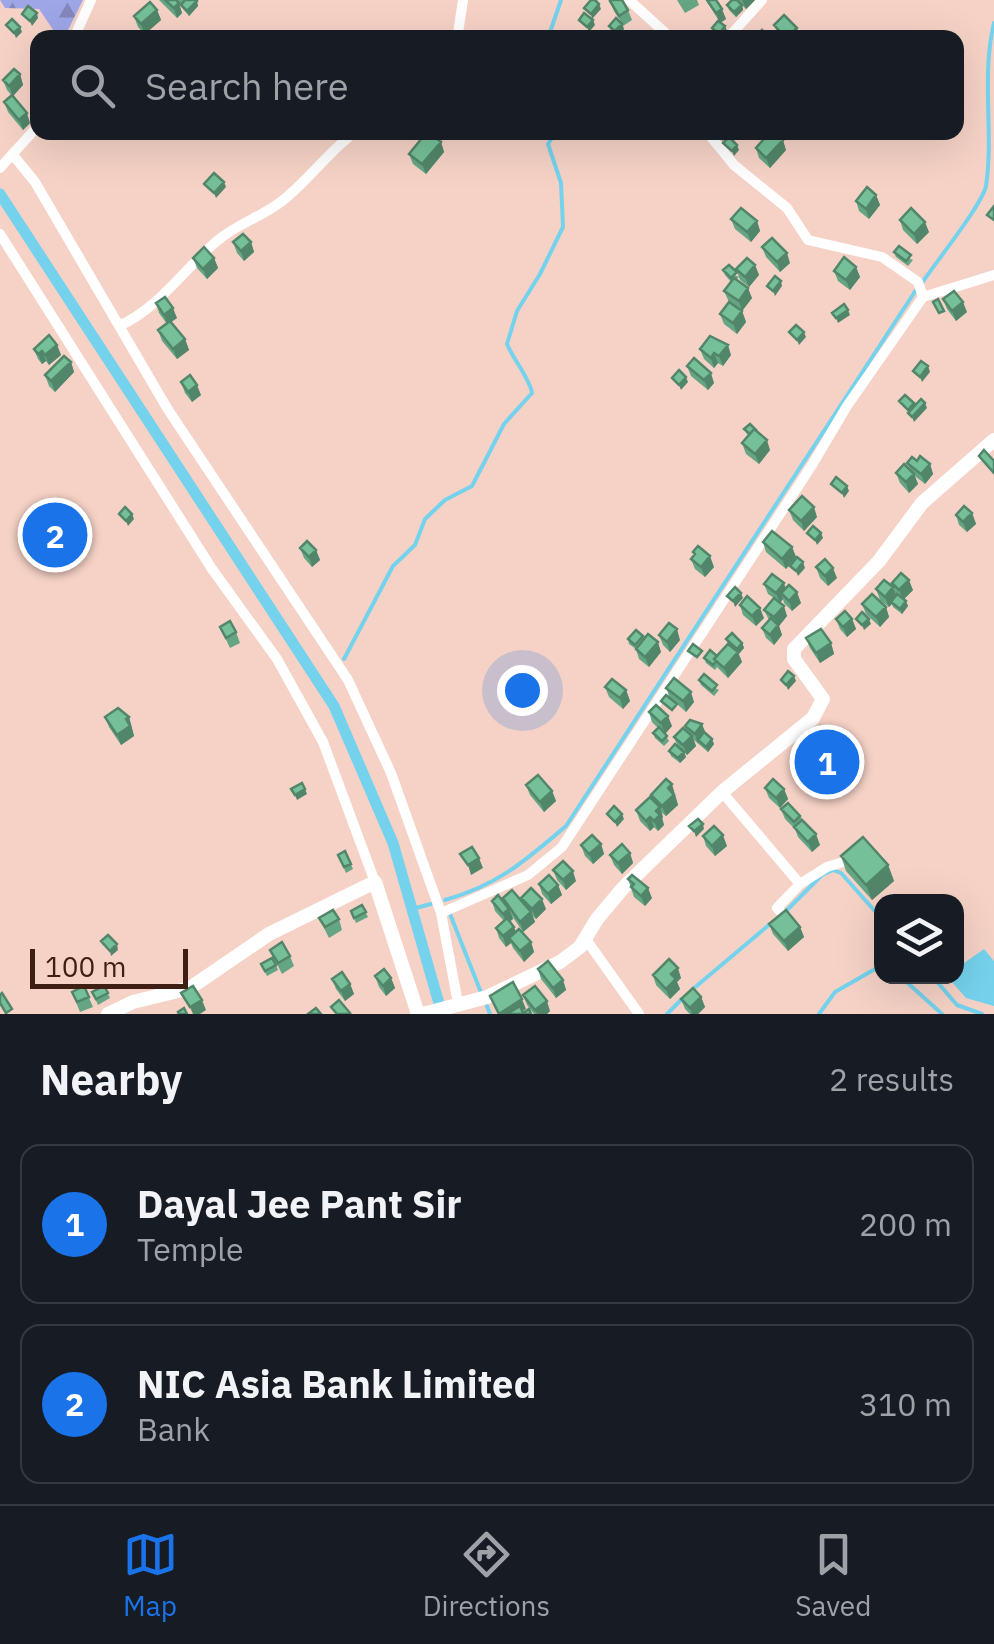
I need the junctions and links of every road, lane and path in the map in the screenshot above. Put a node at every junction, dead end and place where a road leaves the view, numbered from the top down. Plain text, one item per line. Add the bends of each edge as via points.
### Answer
1 (91, 0) edge
2 (463, 0) edge
3 (629, 0) edge
4 (762, 0) edge
5 (78, 30) edge
6 (458, 30) edge
7 (662, 30) edge
8 (735, 30) edge
9 (30, 135) edge
10 (344, 140) edge
11 (713, 140) edge
12 (6, 162) edge
13 (0, 234) edge
14 (994, 275) edge
15 (921, 289) junction
16 (119, 326) junction
17 (994, 440) edge
18 (722, 792) junction
19 (854, 858) edge
20 (375, 882) junction
21 (800, 884) junction
22 (441, 913) junction
23 (787, 919) edge
24 (585, 938) junction
25 (459, 1007) edge
26 (424, 1013) edge
27 (108, 1014) edge
28 (638, 1014) edge

1 - 5 street
2 - 6 street
3 - 7 street
4 - 8 street
9 - 12 street
10 - 16 street via 310,179 220,237 138,318
11 - 15 street via 734,166 787,208 808,240 882,257
12 - 16 street via 35,182
13 - 20 street via 212,569 277,659 323,742
14 - 15 street
15 - 22 street via 562,847 528,875
16 - 22 street via 348,680
17 - 18 street via 922,503 879,561 794,649 794,659 823,699 813,718
18 - 21 street
18 - 24 street via 623,888
19 - 21 street
20 - 26 street
20 - 27 street via 268,934 190,988
21 - 23 street via 777,908
22 - 25 street
24 - 25 street via 560,962
24 - 28 street
25 - 26 street

